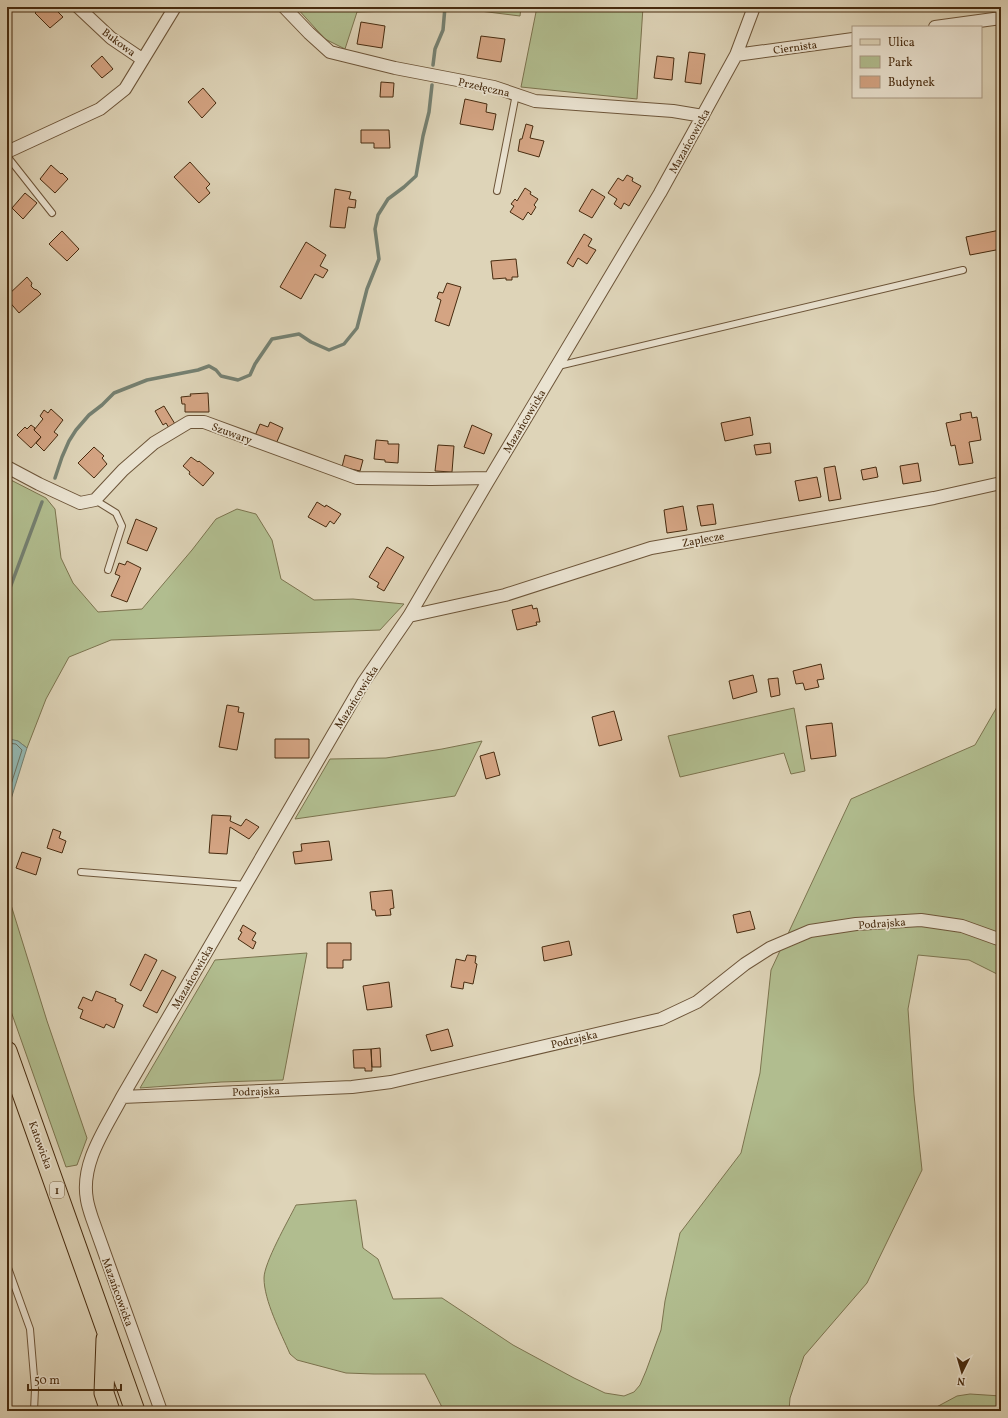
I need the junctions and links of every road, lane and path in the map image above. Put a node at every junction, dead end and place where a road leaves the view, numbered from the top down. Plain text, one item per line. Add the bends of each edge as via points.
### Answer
1 (78, 7) edge
2 (175, 7) edge
3 (284, 7) edge
4 (754, 7) edge
5 (1001, 18) edge
6 (942, 26) edge
7 (852, 39) edge
8 (736, 55) junction
9 (142, 59) junction
10 (516, 94) junction
11 (703, 116) junction
12 (7, 152) edge
13 (7, 156) edge
14 (497, 191) dead end
15 (52, 213) dead end
16 (963, 270) dead end
17 (557, 367) junction
18 (7, 467) edge
19 (490, 478) junction
20 (1001, 484) edge
21 (95, 500) junction
22 (108, 570) dead end
23 (409, 616) junction
24 (81, 872) dead end
25 (246, 885) junction
26 (1001, 940) edge
27 (7, 1051) edge
28 (122, 1097) junction
29 (7, 1265) edge
30 (106, 1330) junction
31 (34, 1411) edge
32 (110, 1411) edge
33 (135, 1411) edge
34 (161, 1411) edge

1 - 9 street, Bukowa via 111,38
2 - 9 street
3 - 10 street, Przełęczna via 330,52
4 - 8 street, Mazańcowicka
5 - 6 street
7 - 8 street, Ciernista
8 - 11 street, Mazańcowicka
9 - 12 street via 125,89 100,109
10 - 11 street, Przełęczna via 535,101 673,111
10 - 14 lane
11 - 17 street, Mazańcowicka
13 - 15 lane
16 - 17 lane
17 - 19 street, Mazańcowicka
18 - 21 street via 80,503
19 - 21 street, Szuwary via 357,478 204,422 189,422 154,443 123,470
19 - 23 street, Mazańcowicka
20 - 23 street, Zaplecze via 651,548 505,596
21 - 22 lane via 116,513 122,526
23 - 25 street, Mazańcowicka via 363,683
24 - 25 lane
25 - 28 street, Mazańcowicka
26 - 28 street, Podrajska via 962,926 921,920 856,924 810,931 770,948 745,964 698,1002 661,1019 390,1082 352,1087
27 - 30 main road, Katowicka / 1
28 - 34 street, Mazańcowicka via 94,1149 88,1166 86,1200
29 - 31 lane via 30,1329 35,1389
30 - 32 main road, Katowicka / 1 via 104,1393
30 - 33 main road, Katowicka / 1

